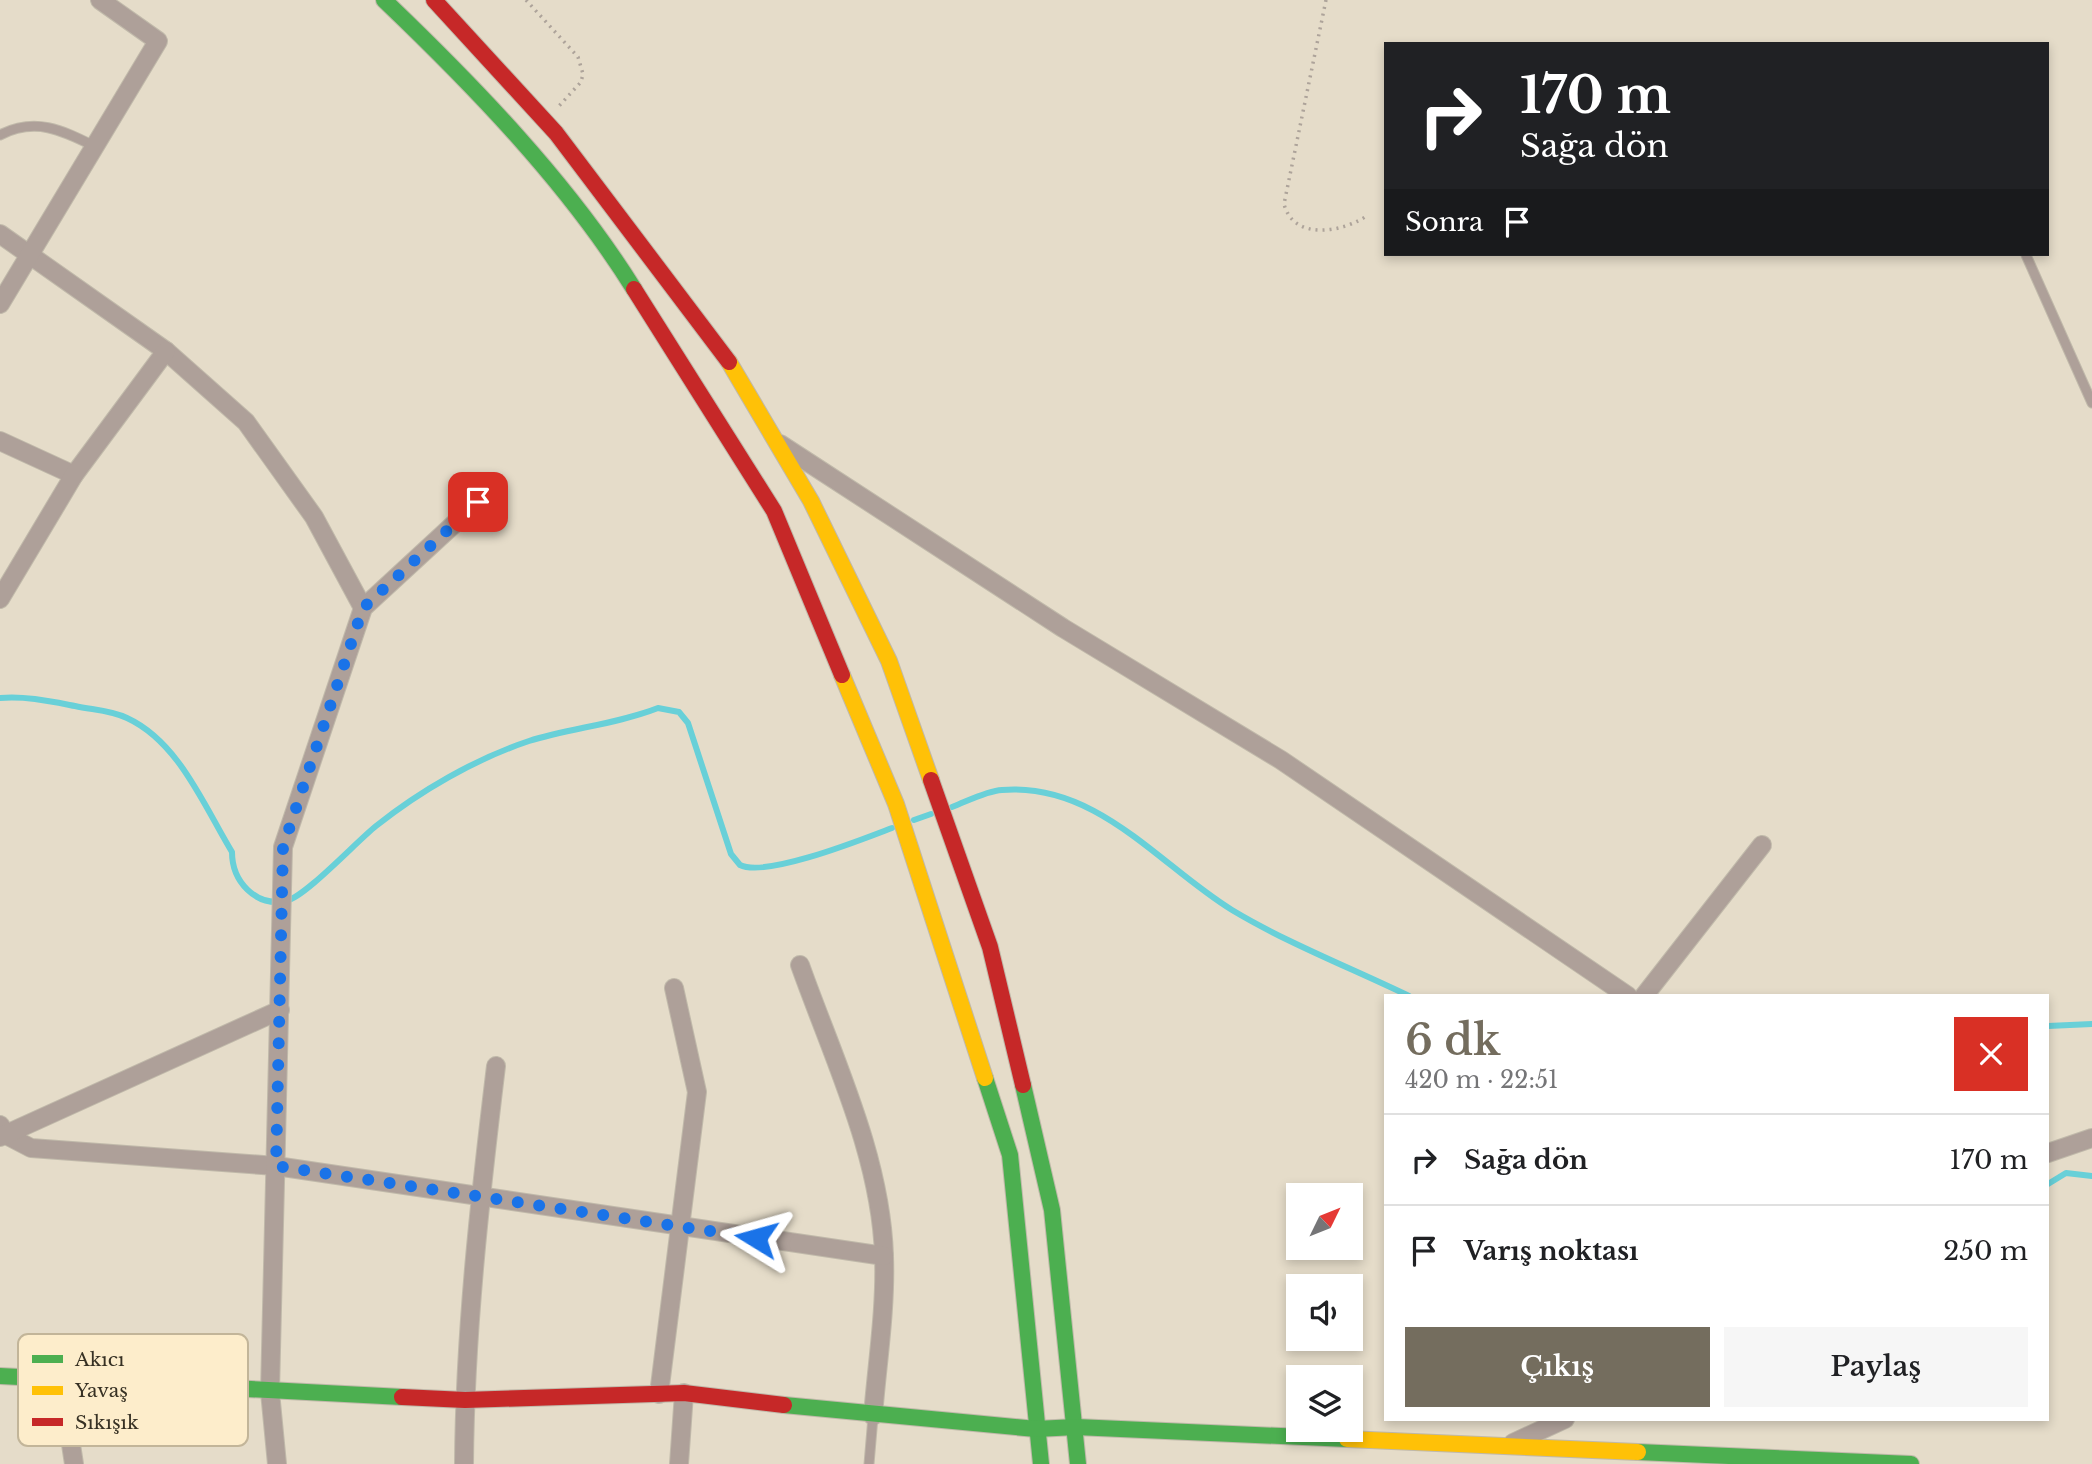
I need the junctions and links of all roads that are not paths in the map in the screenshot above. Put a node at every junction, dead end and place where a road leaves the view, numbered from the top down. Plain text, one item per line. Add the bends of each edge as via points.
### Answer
1 (100, 0) edge
2 (384, 0) edge
3 (434, 0) edge
4 (0, 135) edge
5 (94, 146) junction
6 (0, 234) edge
7 (30, 253) junction
8 (2026, 256) edge
9 (0, 304) edge
10 (166, 351) junction
11 (2092, 402) edge
12 (0, 441) edge
13 (777, 442) junction
14 (74, 475) junction
15 (478, 502) dead end
16 (0, 599) edge
17 (363, 608) junction
18 (1762, 845) dead end
19 (800, 965) dead end
20 (674, 988) dead end
21 (1625, 994) edge
22 (1646, 994) edge
23 (280, 1010) junction
24 (496, 1066) dead end
25 (2, 1132) edge
26 (2092, 1138) edge
27 (2049, 1153) edge
28 (276, 1166) junction
29 (480, 1197) junction
30 (680, 1226) junction
31 (884, 1256) junction
32 (0, 1376) edge
33 (18, 1377) edge
34 (248, 1391) edge
35 (270, 1392) junction
36 (684, 1393) junction
37 (659, 1394) junction
38 (465, 1400) junction
39 (873, 1416) junction
40 (1561, 1421) edge
41 (1076, 1427) junction
42 (1036, 1429) junction
43 (71, 1446) edge
44 (1504, 1447) junction
45 (1870, 1463) edge
46 (74, 1464) edge
47 (277, 1464) edge
48 (464, 1464) edge
49 (680, 1464) edge
50 (869, 1464) edge
51 (1041, 1464) edge
52 (1077, 1464) edge
53 (1911, 1464) edge

1 - 5 street via 158,41
2 - 42 main road via 537,158 629,280 774,511 896,804 1010,1155
3 - 13 main road via 545,121 734,369
4 - 5 lane via 23,126 47,126
5 - 7 street
6 - 7 street
7 - 9 street
7 - 10 street
8 - 11 lane
10 - 14 street
10 - 17 street via 246,422 314,517
12 - 14 street
13 - 21 street via 1063,628 1281,760
13 - 41 main road via 889,661 990,947 1052,1210
14 - 16 street
15 - 17 street
17 - 23 street via 283,847
18 - 22 street
19 - 31 street via 865,1148
20 - 30 street via 697,1092
23 - 25 street
23 - 28 street
24 - 29 street
25 - 28 street via 31,1148
26 - 27 street
28 - 29 street
28 - 35 street
29 - 30 street
29 - 38 street
30 - 31 street
30 - 37 street
31 - 39 street
32 - 33 main road
34 - 35 main road
35 - 38 main road
35 - 47 street
36 - 37 main road
36 - 39 main road
36 - 49 street
37 - 38 main road
38 - 48 street
39 - 42 main road
39 - 50 lane
40 - 44 street
41 - 42 main road
41 - 44 main road
41 - 52 main road
42 - 51 main road
43 - 46 street
44 - 45 main road
45 - 53 main road

